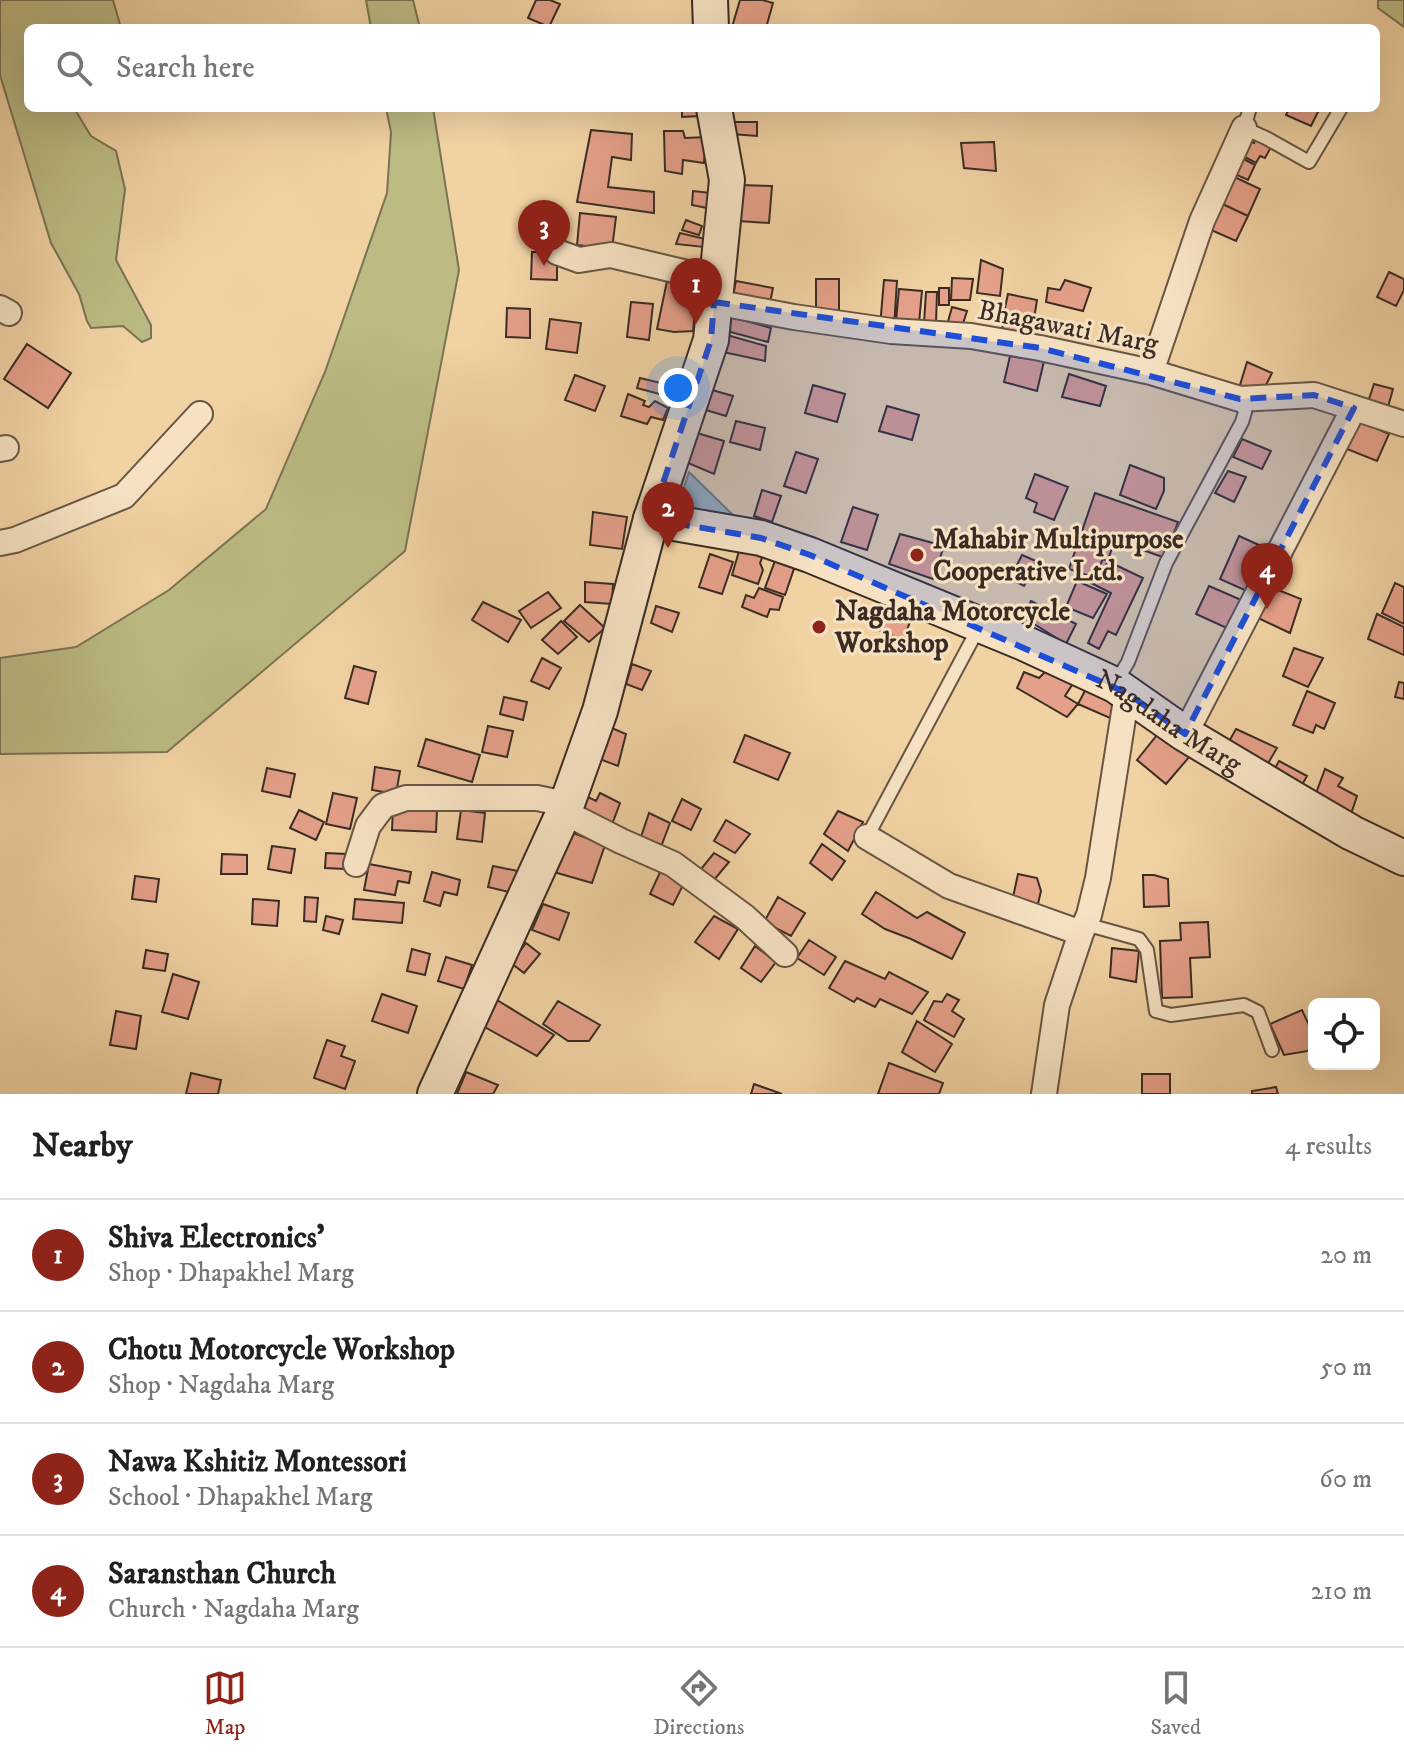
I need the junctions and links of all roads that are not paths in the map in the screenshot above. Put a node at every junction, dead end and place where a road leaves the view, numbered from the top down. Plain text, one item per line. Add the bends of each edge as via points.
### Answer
1 (710, 0) edge
2 (711, 24) edge
3 (715, 112) edge
4 (1339, 112) edge
5 (1247, 120) joint
6 (557, 252) dead end
7 (716, 291) junction
8 (1151, 372) junction
9 (1240, 399) junction
10 (1354, 408) junction
11 (200, 414) dead end
12 (1404, 424) edge
13 (651, 519) junction
14 (0, 543) edge
15 (981, 624) junction
16 (1121, 689) junction
17 (1185, 734) junction
18 (565, 808) junction
19 (867, 837) joint
20 (1404, 858) edge
21 (356, 864) dead end
22 (1083, 929) junction
23 (785, 954) dead end
24 (1272, 1050) dead end
25 (439, 1092) edge
26 (1044, 1094) edge

1 - 2 main road
3 - 7 main road via 727,180
4 - 5 lane via 1309,162 1266,138
5 - 8 street via 1202,221
6 - 7 street, Bhagawati Marg via 579,260 611,255
7 - 8 street, Bhagawati Marg via 794,317 984,339
7 - 13 main road via 711,340
8 - 9 street, Bhagawati Marg
9 - 10 street, Bhagawati Marg via 1314,395
9 - 16 lane via 1242,422 1166,563
10 - 12 street, Bhagawati Marg
10 - 17 street
11 - 14 street via 124,496
13 - 15 main road, Nagdaha Marg via 761,538
13 - 18 main road via 600,711
15 - 16 main road, Nagdaha Marg
15 - 19 lane
16 - 17 main road, Nagdaha Marg
16 - 22 street via 1098,878
17 - 20 main road, Nagdaha Marg
18 - 21 street via 537,798 406,798 383,806 368,826
18 - 23 street via 673,864
18 - 25 main road
19 - 22 street via 949,886
22 - 24 lane via 1139,939 1147,950 1156,1011 1171,1015 1244,1005 1258,1012
22 - 26 street via 1057,1005

